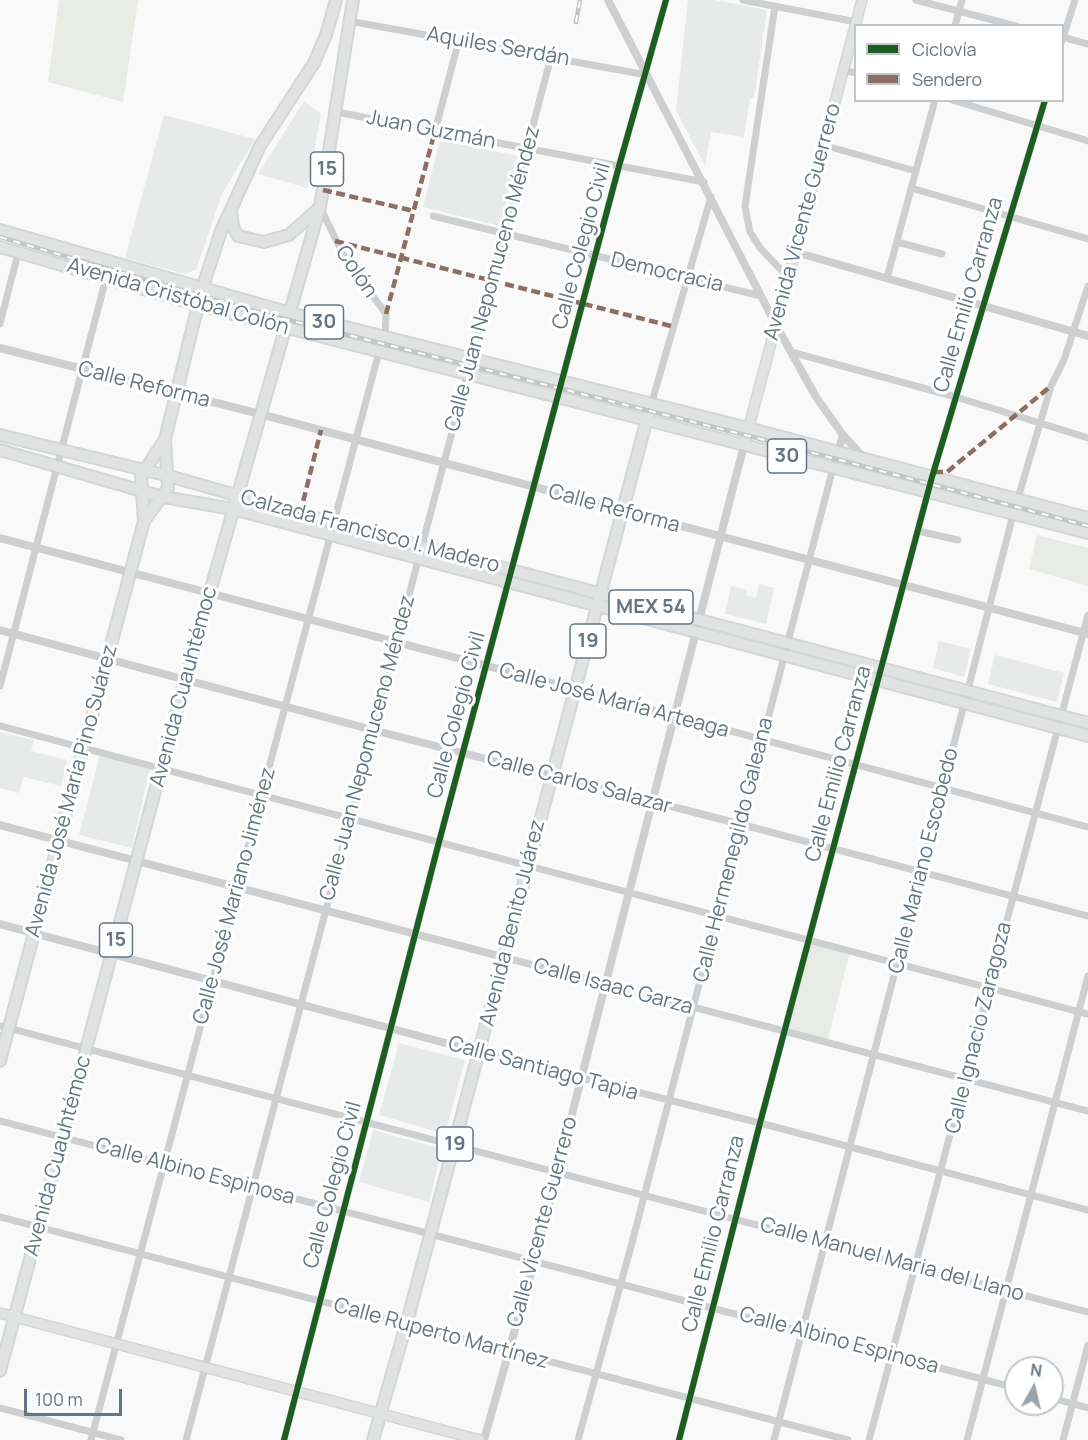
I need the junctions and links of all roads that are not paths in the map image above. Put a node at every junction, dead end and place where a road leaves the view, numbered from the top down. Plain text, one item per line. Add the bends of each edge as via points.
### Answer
1 (336, 0) edge
2 (352, 0) edge
3 (608, 0) edge
4 (666, 0) edge
5 (742, 0) edge
6 (862, 0) edge
7 (916, 0) edge
8 (962, 0) edge
9 (1075, 0) edge
10 (759, 2) edge
11 (775, 6) junction
12 (959, 11) junction
13 (349, 21) junction
14 (856, 22) joint
15 (956, 24) edge
16 (1008, 24) edge
17 (854, 29) edge
18 (1064, 36) edge
19 (1064, 39) edge
20 (459, 40) junction
21 (1088, 44) edge
22 (551, 57) junction
23 (843, 70) junction
24 (854, 73) edge
25 (647, 75) junction
26 (934, 102) edge
27 (959, 102) edge
28 (1044, 102) edge
29 (336, 112) junction
30 (1037, 126) junction
31 (435, 131) junction
32 (1088, 141) edge
33 (823, 145) junction
34 (527, 149) junction
35 (619, 166) junction
36 (916, 171) junction
37 (704, 182) junction
38 (911, 188) junction
39 (711, 196) junction
40 (231, 204) junction
41 (320, 207) junction
42 (433, 216) dead end
43 (1009, 216) junction
44 (0, 230) edge
45 (504, 234) junction
46 (1088, 239) edge
47 (897, 242) junction
48 (0, 248) edge
49 (795, 252) junction
50 (18, 253) junction
51 (942, 254) dead end
52 (596, 256) junction
53 (106, 278) junction
54 (789, 278) junction
55 (887, 278) junction
56 (687, 279) junction
57 (1088, 286) edge
58 (202, 289) junction
59 (761, 296) junction
60 (198, 305) junction
61 (984, 306) junction
62 (290, 313) junction
63 (0, 324) edge
64 (776, 325) junction
65 (286, 328) junction
66 (1074, 332) junction
67 (1088, 336) edge
68 (384, 338) junction
69 (0, 348) edge
70 (379, 352) junction
71 (791, 352) junction
72 (471, 359) junction
73 (83, 370) junction
74 (467, 374) junction
75 (564, 382) junction
76 (176, 394) junction
77 (956, 397) junction
78 (560, 398) junction
79 (651, 405) junction
80 (260, 414) junction
81 (647, 419) junction
82 (1039, 424) junction
83 (747, 428) junction
84 (0, 435) edge
85 (843, 435) junction
86 (1088, 438) edge
87 (165, 439) junction
88 (356, 440) junction
89 (744, 445) junction
90 (0, 450) edge
91 (62, 451) junction
92 (838, 452) junction
93 (865, 460) junction
94 (444, 463) junction
95 (58, 466) junction
96 (833, 468) junction
97 (145, 470) junction
98 (169, 476) junction
99 (932, 477) junction
100 (533, 488) junction
101 (140, 490) junction
102 (928, 493) junction
103 (163, 496) junction
104 (236, 496) junction
105 (1018, 500) junction
106 (233, 509) junction
107 (623, 510) junction
108 (1013, 515) junction
109 (1088, 518) edge
110 (144, 521) junction
111 (334, 523) junction
112 (918, 531) junction
113 (1088, 533) edge
114 (331, 535) junction
115 (721, 537) junction
116 (0, 538) edge
117 (958, 540) dead end
118 (421, 545) junction
119 (37, 548) junction
120 (418, 558) junction
121 (809, 560) junction
122 (513, 570) junction
123 (130, 573) junction
124 (510, 583) junction
125 (903, 586) junction
126 (209, 593) junction
127 (602, 593) junction
128 (598, 605) junction
129 (989, 608) junction
130 (1088, 615) edge
131 (308, 619) junction
132 (700, 620) junction
133 (0, 630) edge
134 (697, 633) junction
135 (14, 634) junction
136 (1086, 634) edge
137 (395, 642) junction
138 (788, 643) junction
139 (785, 655) junction
140 (106, 658) junction
141 (487, 667) junction
142 (882, 668) junction
143 (185, 679) junction
144 (879, 680) junction
145 (0, 686) edge
146 (575, 689) junction
147 (968, 691) junction
148 (964, 703) junction
149 (285, 707) junction
150 (1061, 716) junction
151 (675, 717) junction
152 (1088, 723) edge
153 (0, 726) edge
154 (1057, 728) junction
155 (373, 730) junction
156 (1088, 736) edge
157 (762, 741) junction
158 (83, 746) junction
159 (464, 754) junction
160 (855, 765) junction
161 (162, 767) junction
162 (551, 775) junction
163 (942, 788) junction
164 (262, 795) junction
165 (653, 803) junction
166 (1034, 813) junction
167 (350, 819) junction
168 (740, 824) junction
169 (0, 825) edge
170 (1088, 827) edge
171 (60, 840) junction
172 (439, 842) junction
173 (833, 848) junction
174 (137, 860) junction
175 (528, 865) junction
176 (920, 872) junction
177 (238, 889) junction
178 (629, 891) junction
179 (1012, 896) junction
180 (325, 912) junction
181 (717, 915) junction
182 (1088, 916) edge
183 (0, 924) edge
184 (35, 933) junction
185 (416, 936) junction
186 (809, 940) junction
187 (112, 955) junction
188 (503, 957) junction
189 (897, 964) junction
190 (1088, 976) edge
191 (212, 980) junction
192 (605, 985) junction
193 (990, 988) junction
194 (301, 1004) junction
195 (693, 1009) junction
196 (1079, 1012) junction
197 (1088, 1014) edge
198 (4, 1027) edge
199 (391, 1030) junction
200 (784, 1031) junction
201 (86, 1050) junction
202 (479, 1052) junction
203 (874, 1055) junction
204 (0, 1061) edge
205 (186, 1075) junction
206 (580, 1078) junction
207 (965, 1079) junction
208 (274, 1100) junction
209 (668, 1101) junction
210 (1056, 1102) junction
211 (1088, 1111) edge
212 (0, 1121) edge
213 (367, 1123) junction
214 (760, 1123) junction
215 (62, 1137) junction
216 (455, 1145) junction
217 (850, 1148) junction
218 (164, 1164) junction
219 (942, 1172) junction
220 (556, 1173) junction
221 (252, 1188) junction
222 (1031, 1195) junction
223 (643, 1197) junction
224 (1088, 1210) edge
225 (343, 1212) junction
226 (0, 1217) edge
227 (735, 1218) junction
228 (38, 1227) junction
229 (430, 1236) junction
230 (825, 1242) junction
231 (139, 1254) junction
232 (534, 1263) junction
233 (916, 1267) junction
234 (229, 1277) junction
235 (620, 1286) junction
236 (1005, 1291) junction
237 (319, 1302) junction
238 (712, 1309) junction
239 (1088, 1312) edge
240 (0, 1313) edge
241 (15, 1317) junction
242 (406, 1325) junction
243 (802, 1330) junction
244 (115, 1343) junction
245 (1088, 1345) edge
246 (509, 1352) junction
247 (891, 1355) junction
248 (205, 1369) junction
249 (0, 1371) edge
250 (597, 1376) junction
251 (983, 1379) junction
252 (1004, 1385) edge
253 (296, 1393) junction
254 (690, 1399) junction
255 (1064, 1402) edge
256 (1072, 1404) junction
257 (0, 1408) edge
258 (1088, 1408) edge
259 (379, 1415) junction
260 (779, 1420) junction
261 (93, 1432) junction
262 (91, 1440) edge
263 (121, 1440) edge
264 (186, 1440) edge
265 (284, 1440) edge
266 (373, 1440) edge
267 (482, 1440) edge
268 (578, 1440) edge
269 (679, 1440) edge
270 (774, 1440) edge
271 (848, 1440) edge
272 (869, 1440) edge
273 (967, 1440) edge
274 (1063, 1440) edge

1 - 40 main road, Avenida José María Pino Suárez via 314,63 260,146
2 - 13 main road, Avenida Cuauhtémoc / 15
3 - 25 street
4 - 25 street, Calle Colegio Civil
5 - 10 street
6 - 14 main road, Avenida Vicente Guerrero
7 - 12 street
8 - 12 street
9 - 18 street
10 - 11 street
11 - 14 street
11 - 54 street via 745,206 750,232
12 - 15 street
12 - 16 street
13 - 20 street, Aquiles Serdán
13 - 29 main road, Avenida Cuauhtémoc / 15
17 - 23 main road, Avenida Vicente Guerrero
19 - 21 street
20 - 22 street, Aquiles Serdán
20 - 31 street
22 - 25 street, Aquiles Serdán
22 - 34 street, Calle Juan Nepomuceno Méndez
23 - 24 street
23 - 33 main road, Avenida Vicente Guerrero
25 - 35 street, Calle Colegio Civil
25 - 37 street
26 - 36 street
27 - 30 street
28 - 30 street, Calle Emilio Carranza
29 - 31 street, Juan Guzmán
29 - 41 main road, Avenida Cuauhtémoc / 15
30 - 32 street
30 - 43 street, Calle Emilio Carranza
31 - 34 street, Juan Guzmán
33 - 36 street
33 - 49 main road, Avenida Vicente Guerrero
34 - 35 street, Juan Guzmán
34 - 45 street, Calle Juan Nepomuceno Méndez
35 - 37 street, Juan Guzmán
35 - 52 street, Calle Colegio Civil
36 - 38 street
37 - 39 street
38 - 43 street
38 - 47 street
39 - 56 street, 19
39 - 59 street
40 - 41 main road via 234,232 253,242 289,235
40 - 58 main road, Avenida José María Pino Suárez
41 - 62 main road, Avenida Cuauhtémoc / 15
41 - 68 street, Colón via 344,256 386,314
42 - 45 street, Democracia
43 - 46 street
43 - 61 street, Calle Emilio Carranza
44 - 58 main road, Avenida Cristóbal Colón / 30
45 - 52 street, Democracia
45 - 72 street, Calle Juan Nepomuceno Méndez
47 - 51 street
47 - 55 street
48 - 50 main road, Avenida Cristóbal Colón / 30
49 - 54 main road, Avenida Vicente Guerrero
49 - 55 street
50 - 53 main road, Avenida Cristóbal Colón / 30
50 - 63 street
52 - 56 street, Democracia
52 - 75 street, Calle Colegio Civil
53 - 60 main road, Avenida Cristóbal Colón / 30
53 - 73 street
54 - 64 main road, Avenida Vicente Guerrero
55 - 61 street
56 - 59 street, Democracia
56 - 79 street, 19
57 - 66 street, Calle Mariano Escobedo
58 - 60 main road, Avenida José María Pino Suárez
58 - 62 main road, Avenida Cristóbal Colón / 30
59 - 64 street
60 - 65 main road, Avenida Cristóbal Colón / 30
60 - 76 main road, Avenida José María Pino Suárez
61 - 66 street
61 - 77 street, Calle Emilio Carranza
62 - 65 main road, Avenida Cuauhtémoc / 15
62 - 68 main road, Avenida Cristóbal Colón / 30
64 - 71 street
64 - 83 main road, Avenida Vicente Guerrero
65 - 70 main road, Avenida Cristóbal Colón / 30
65 - 80 main road, Avenida Cuauhtémoc / 15
66 - 67 street
66 - 82 street, Calle Mariano Escobedo
68 - 72 main road, Avenida Cristóbal Colón / 30
69 - 73 street, Calle Reforma
70 - 74 main road, Avenida Cristóbal Colón / 30
70 - 88 street, Calle José Mariano Jiménez
71 - 77 street
71 - 85 street
72 - 74 street, Calle Juan Nepomuceno Méndez
72 - 75 main road, Avenida Cristóbal Colón / 30
73 - 76 street, Calle Reforma
73 - 91 street
74 - 78 main road, Avenida Cristóbal Colón / 30
74 - 94 street, Calle Juan Nepomuceno Méndez
75 - 78 street, Calle Colegio Civil
75 - 79 main road, Avenida Cristóbal Colón / 30
76 - 80 street, Calle Reforma
76 - 87 main road, Avenida José María Pino Suárez
77 - 82 street
77 - 99 street, Calle Emilio Carranza
78 - 81 main road, Avenida Cristóbal Colón / 30
78 - 100 street, Calle Colegio Civil
79 - 81 main road, Avenida Benito Juárez / 19
79 - 83 main road, Avenida Cristóbal Colón / 30
80 - 88 street, Calle Reforma
80 - 104 main road, Avenida Cuauhtémoc / 15
81 - 89 main road, Avenida Cristóbal Colón / 30
81 - 107 main road, Avenida Benito Juárez / 19
82 - 86 street
82 - 105 street, Calle Mariano Escobedo
83 - 89 main road, Avenida Vicente Guerrero
83 - 92 main road, Avenida Cristóbal Colón / 30
84 - 91 main road, Calzada Francisco I. Madero
85 - 92 street
85 - 93 street
87 - 97 main road, Avenida José María Pino Suárez
87 - 98 main road, Avenida José María Pino Suárez
88 - 94 street, Calle Reforma
88 - 111 street, Calle José Mariano Jiménez
89 - 96 main road, Avenida Cristóbal Colón / 30
89 - 115 street, Calle Vicente Guerrero
90 - 95 main road, Calzada Francisco I. Madero
91 - 95 street
91 - 97 main road, Calzada Francisco I. Madero
92 - 93 main road, Avenida Cristóbal Colón / 30
92 - 96 street
93 - 99 main road, 30
94 - 100 street, Calle Reforma
94 - 118 street, Calle Juan Nepomuceno Méndez
95 - 101 main road, Calzada Francisco I. Madero
95 - 119 street
96 - 102 main road, Avenida Cristóbal Colón / 30
96 - 121 street, Calle Hermenegildo Galeana
97 - 98 main road, Calzada Francisco I. Madero
97 - 101 main road, Avenida José María Pino Suárez
98 - 103 main road, Avenida José María Pino Suárez
98 - 104 main road, Calzada Francisco I. Madero
99 - 102 street, Calle Emilio Carranza
99 - 105 main road, 30
100 - 107 street, Calle Reforma
100 - 122 street, Calle Colegio Civil
101 - 103 main road, Calzada Francisco I. Madero
101 - 110 main road, Avenida José María Pino Suárez
102 - 108 main road, Avenida Cristóbal Colón / 30
102 - 112 street, Calle Emilio Carranza
103 - 106 main road, Calzada Francisco I. Madero
103 - 110 main road, Avenida José María Pino Suárez
104 - 106 main road, Avenida Cuauhtémoc / 15
104 - 111 main road, Calzada Francisco I. Madero
105 - 108 street, Calle Mariano Escobedo
105 - 109 main road, 30
106 - 114 main road, Calzada Francisco I. Madero
106 - 126 main road, Avenida Cuauhtémoc / 15
107 - 115 street, Calle Reforma
107 - 127 main road, Avenida Benito Juárez / 19
108 - 113 main road, Avenida Cristóbal Colón / 30
108 - 129 street, Calle Mariano Escobedo
110 - 123 main road, Avenida José María Pino Suárez
111 - 114 street, Calle José Mariano Jiménez
111 - 118 main road, Calzada Francisco I. Madero
112 - 117 street
112 - 125 street, Calle Emilio Carranza
114 - 120 main road, Calzada Francisco I. Madero
114 - 131 street, Calle José Mariano Jiménez
115 - 121 street, Calle Reforma
115 - 132 street, Calle Vicente Guerrero
116 - 119 street, Calle José María Arteaga
118 - 120 street, Calle Juan Nepomuceno Méndez
118 - 122 main road, Calzada Francisco I. Madero
119 - 123 street, Calle José María Arteaga
119 - 135 street
120 - 124 main road, Calzada Francisco I. Madero
120 - 137 street, Calle Juan Nepomuceno Méndez
121 - 125 street, Calle Reforma
121 - 138 street, Calle Hermenegildo Galeana
122 - 124 street, Calle Colegio Civil
122 - 127 main road, Calzada Francisco I. Madero
123 - 126 street, Calle José María Arteaga
123 - 140 main road, Avenida José María Pino Suárez
124 - 128 main road, Calzada Francisco I. Madero
124 - 141 street, Calle Colegio Civil
125 - 129 street, Calle Reforma
125 - 142 street, Calle Emilio Carranza
126 - 131 street, Calle José María Arteaga
126 - 143 main road, Avenida Cuauhtémoc / 15
127 - 128 main road, Avenida Benito Juárez / 19
127 - 132 main road, Calzada Francisco I. Madero / MEX 54
128 - 134 main road, Calzada Francisco I. Madero / MEX 54
128 - 146 main road, Avenida Benito Juárez / 19
129 - 136 street, Calle Reforma
129 - 147 street, Calle Mariano Escobedo
130 - 136 street, Calle Ignacio Zaragoza
131 - 137 street, Calle José María Arteaga
131 - 149 street, Calle José Mariano Jiménez
132 - 134 street, Calle Vicente Guerrero
132 - 138 main road, Calzada Francisco I. Madero / MEX 54
133 - 135 street, Calle Carlos Salazar
134 - 139 main road, Calzada Francisco I. Madero / MEX 54
134 - 151 street, Calle Vicente Guerrero
135 - 140 street, Calle Carlos Salazar
135 - 145 street
136 - 150 street, Calle Ignacio Zaragoza
137 - 141 street, Calle José María Arteaga
137 - 155 street, Calle Juan Nepomuceno Méndez
138 - 139 street, Calle Hermenegildo Galeana
138 - 142 main road, Calzada Francisco I. Madero / MEX 54
139 - 144 main road, Calzada Francisco I. Madero / MEX 54
139 - 157 street, Calle Hermenegildo Galeana
140 - 143 street, Calle Carlos Salazar
140 - 158 main road, Avenida José María Pino Suárez
141 - 146 street, Calle José María Arteaga
141 - 159 street, Calle Colegio Civil
142 - 144 street, Calle Emilio Carranza
142 - 147 main road, Calzada Francisco I. Madero / MEX 54
143 - 149 street, Calle Carlos Salazar
143 - 161 main road, Avenida Cuauhtémoc / 15
144 - 148 main road, Calzada Francisco I. Madero / MEX 54
144 - 160 street, Calle Emilio Carranza
146 - 151 street, Calle José María Arteaga
146 - 162 main road, Avenida Benito Juárez / 19
147 - 148 street, Calle Mariano Escobedo
147 - 150 main road, Calzada Francisco I. Madero / MEX 54
148 - 154 main road, Calzada Francisco I. Madero / MEX 54
148 - 163 street, Calle Mariano Escobedo
149 - 155 street, Calle Carlos Salazar
149 - 164 street, Calle José Mariano Jiménez
150 - 152 main road, Calzada Francisco I. Madero / MEX 54
150 - 154 street, Calle Ignacio Zaragoza
151 - 157 street, Calle José María Arteaga
151 - 165 street, Calle Vicente Guerrero
153 - 158 street
154 - 156 main road, Calzada Francisco I. Madero / MEX 54
154 - 166 street, Calle Ignacio Zaragoza
155 - 159 street, Calle Carlos Salazar
155 - 167 street, Calle Juan Nepomuceno Méndez
157 - 160 street, Calle José María Arteaga
157 - 168 street, Calle Hermenegildo Galeana
158 - 161 street
158 - 171 main road, Avenida José María Pino Suárez
159 - 162 street, Calle Carlos Salazar
159 - 172 street, Calle Colegio Civil
160 - 163 street, Calle José María Arteaga
160 - 173 street, Calle Emilio Carranza
161 - 164 street
161 - 174 main road, Avenida Cuauhtémoc / 15
162 - 165 street, Calle Carlos Salazar
162 - 175 main road, Avenida Benito Juárez / 19
163 - 166 street, Calle José María Arteaga
163 - 176 street, Calle Mariano Escobedo
164 - 167 street
164 - 177 street, Calle José Mariano Jiménez
165 - 168 street, Calle Carlos Salazar
165 - 178 street, Calle Vicente Guerrero
166 - 170 street, Calle José María Arteaga
166 - 179 street, Calle Ignacio Zaragoza
167 - 172 street
167 - 180 street, Calle Juan Nepomuceno Méndez
168 - 173 street, Calle Carlos Salazar
168 - 181 street, Calle Hermenegildo Galeana
169 - 171 street, Calle Isaac Garza
171 - 174 street, Calle Isaac Garza
171 - 184 main road, Avenida José María Pino Suárez
172 - 175 street
172 - 185 street, Calle Colegio Civil
173 - 176 street, Calle Carlos Salazar
173 - 186 street, Calle Emilio Carranza
174 - 177 street, Calle Isaac Garza
174 - 187 main road, Avenida Cuauhtémoc / 15
175 - 178 street
175 - 188 main road, Avenida Benito Juárez / 19
176 - 179 street, Calle Carlos Salazar
176 - 189 street, Calle Mariano Escobedo
177 - 180 street, Calle Isaac Garza
177 - 191 street, Calle José Mariano Jiménez
178 - 181 street
178 - 192 street, Calle Vicente Guerrero
179 - 182 street, Calle Carlos Salazar
179 - 193 street, Calle Ignacio Zaragoza
180 - 185 street, Calle Isaac Garza
180 - 194 street, Calle Juan Nepomuceno Méndez
181 - 186 street
181 - 195 street, Calle Hermenegildo Galeana
183 - 184 street, Calle Santiago Tapia
184 - 187 street, Calle Santiago Tapia
184 - 198 main road, Avenida José María Pino Suárez
185 - 188 street, Calle Isaac Garza
185 - 199 street, Calle Colegio Civil
186 - 189 street
186 - 200 street, Calle Emilio Carranza
187 - 191 street, Calle Santiago Tapia
187 - 201 main road, Avenida Cuauhtémoc / 15
188 - 192 street, Calle Isaac Garza
188 - 202 main road, Avenida Benito Juárez / 19
189 - 193 street
189 - 203 street, Calle Mariano Escobedo
190 - 196 street
191 - 194 street, Calle Santiago Tapia
191 - 205 street, Calle José Mariano Jiménez
192 - 195 street, Calle Isaac Garza
192 - 206 street, Calle Vicente Guerrero
193 - 196 street
193 - 207 street, Calle Ignacio Zaragoza
194 - 199 street, Calle Santiago Tapia
194 - 208 street, Calle Juan Nepomuceno Méndez
195 - 200 street, Calle Isaac Garza
195 - 209 street, Calle Hermenegildo Galeana
196 - 197 street
196 - 210 street
198 - 201 street, Calle Manuel Maria del Llano
198 - 204 main road, Avenida José María Pino Suárez
199 - 202 street, Calle Santiago Tapia
199 - 213 street, Calle Colegio Civil
200 - 203 street, Calle Isaac Garza
200 - 214 street, Calle Emilio Carranza
201 - 205 street, Calle Manuel Maria del Llano
201 - 215 main road, Avenida Cuauhtémoc / 15
202 - 206 street, Calle Santiago Tapia
202 - 216 main road, Avenida Benito Juárez / 19
203 - 207 street, Calle Isaac Garza
203 - 217 street, Calle Mariano Escobedo
205 - 208 street, Calle Manuel Maria del Llano
205 - 218 street, Calle José Mariano Jiménez
206 - 209 street, Calle Santiago Tapia
206 - 220 street, Calle Vicente Guerrero
207 - 210 street, Calle Isaac Garza
207 - 219 street, Calle Ignacio Zaragoza
208 - 213 street, Calle Manuel Maria del Llano
208 - 221 street, Calle Juan Nepomuceno Méndez
209 - 214 street, Calle Santiago Tapia
209 - 223 street, Calle Hermenegildo Galeana
210 - 211 street, Calle Isaac Garza
210 - 222 street
212 - 215 street, Calle Albino Espinosa
213 - 216 street, Calle Manuel Maria del Llano
213 - 225 street, Calle Colegio Civil
214 - 217 street, Calle Santiago Tapia
214 - 227 street, Calle Emilio Carranza
215 - 218 street, Calle Albino Espinosa
215 - 228 main road, Avenida Cuauhtémoc / 15
216 - 220 street, Calle Manuel Maria del Llano
216 - 229 main road, Avenida Benito Juárez / 19
217 - 219 street, Calle Santiago Tapia
217 - 230 street, Calle Mariano Escobedo
218 - 221 street, Calle Albino Espinosa
218 - 231 street, Calle José Mariano Jiménez
219 - 222 street, Calle Santiago Tapia
219 - 233 street, Calle Ignacio Zaragoza
220 - 223 street, Calle Manuel Maria del Llano
220 - 232 street, Calle Vicente Guerrero
221 - 225 street, Calle Albino Espinosa
221 - 234 street, Calle Juan Nepomuceno Méndez
222 - 224 street, Calle Santiago Tapia
222 - 236 street
223 - 227 street, Calle Manuel Maria del Llano
223 - 235 street, Calle Hermenegildo Galeana
225 - 229 street, Calle Albino Espinosa
225 - 237 street, Calle Colegio Civil
226 - 228 street, Calle Ruperto Martínez
227 - 230 street, Calle Manuel Maria del Llano
227 - 238 street, Calle Emilio Carranza
228 - 231 street, Calle Ruperto Martínez
228 - 241 main road, Avenida Cuauhtémoc / 15
229 - 232 street, Calle Albino Espinosa
229 - 242 main road, Avenida Benito Juárez / 19
230 - 233 street, Calle Manuel Maria del Llano
230 - 243 street, Calle Mariano Escobedo
231 - 234 street, Calle Ruperto Martínez
231 - 244 street, Calle José Mariano Jiménez
232 - 235 street, Calle Albino Espinosa
232 - 246 street, Calle Vicente Guerrero
233 - 236 street, Calle Manuel Maria del Llano
233 - 247 street, Calle Ignacio Zaragoza
234 - 237 street, Calle Ruperto Martínez
234 - 248 street, Calle Juan Nepomuceno Méndez
235 - 238 street, Calle Albino Espinosa
235 - 250 street, Calle Hermenegildo Galeana
236 - 239 street, Calle Manuel Maria del Llano
236 - 251 street
237 - 242 street, Calle Ruperto Martínez
237 - 253 street, Calle Colegio Civil
238 - 243 street, Calle Albino Espinosa
238 - 254 street, Calle Emilio Carranza
240 - 241 main road
241 - 244 main road
241 - 249 main road, Avenida Cuauhtémoc / 15
242 - 246 street, Calle Ruperto Martínez
242 - 259 main road, Avenida Benito Juárez / 19
243 - 247 street, Calle Albino Espinosa
243 - 260 street, Calle Mariano Escobedo
244 - 248 main road
244 - 261 street, Calle José Mariano Jiménez
245 - 256 street
246 - 250 street, Calle Ruperto Martínez
246 - 267 street, Calle Vicente Guerrero
247 - 251 street, Calle Albino Espinosa
247 - 272 street, Calle Ignacio Zaragoza
248 - 253 main road
248 - 264 street, Calle Juan Nepomuceno Méndez
250 - 254 street, Calle Ruperto Martínez
250 - 268 street, Calle Hermenegildo Galeana
251 - 252 street, Calle Albino Espinosa
251 - 273 street
253 - 259 main road
253 - 265 street, Calle Colegio Civil
254 - 260 street, Calle Ruperto Martínez
254 - 269 street, Calle Emilio Carranza
255 - 256 street
256 - 258 street
256 - 274 street
257 - 261 street
259 - 266 main road, Avenida Benito Juárez / 19
259 - 267 main road
260 - 270 street, Calle Mariano Escobedo
260 - 271 street, Calle Ruperto Martínez
261 - 262 street, Calle José Mariano Jiménez
261 - 263 street

